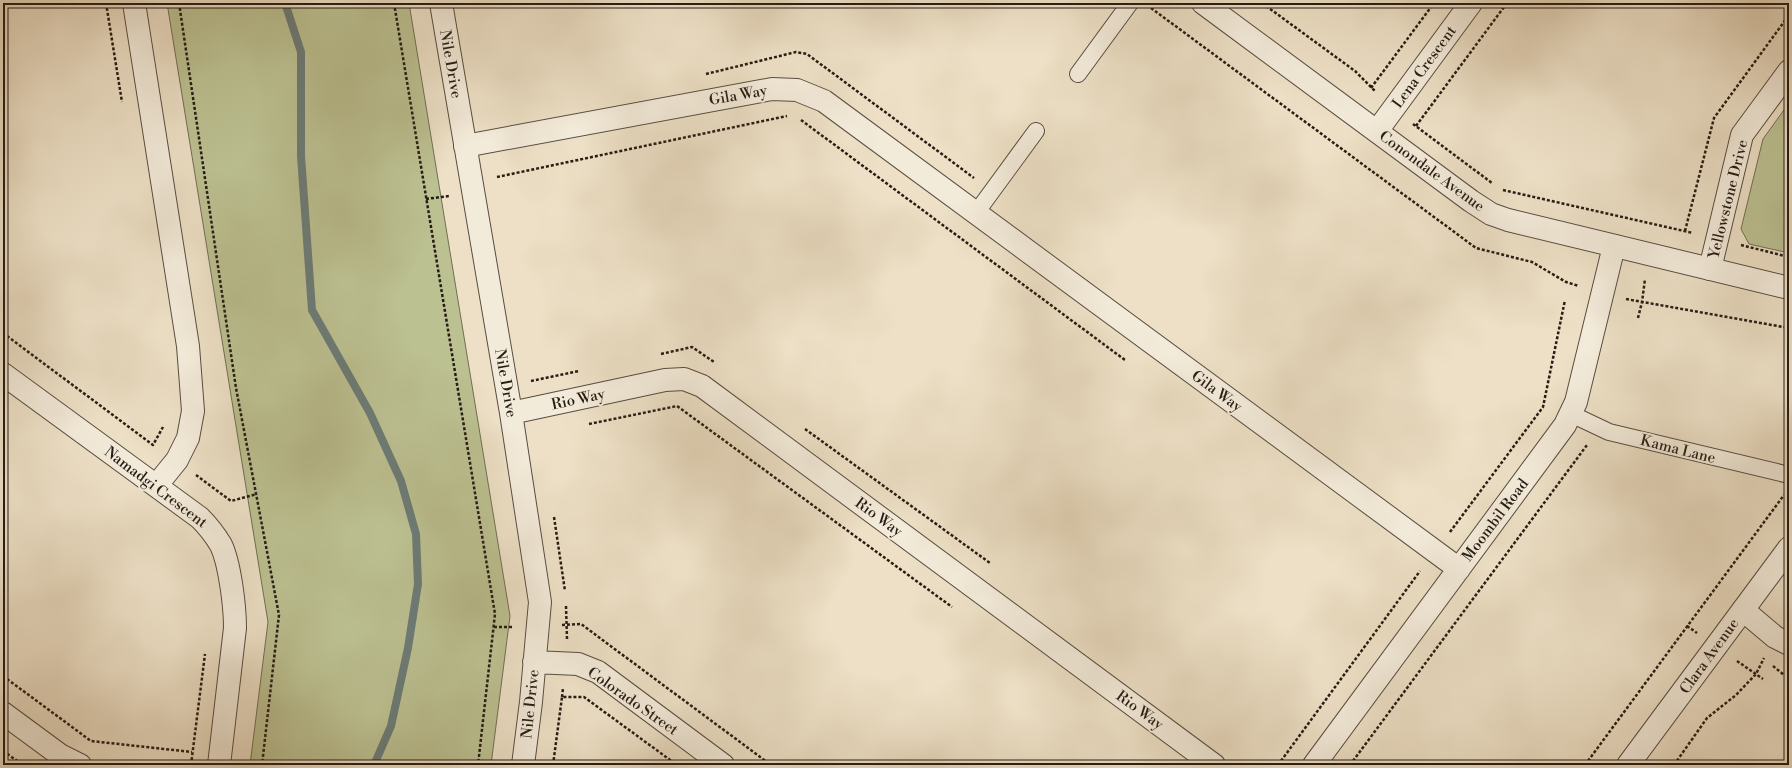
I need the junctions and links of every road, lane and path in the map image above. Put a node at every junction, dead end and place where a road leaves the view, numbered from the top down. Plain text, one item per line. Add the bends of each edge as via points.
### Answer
1 (106, 3) edge
2 (134, 3) edge
3 (179, 3) edge
4 (394, 3) edge
5 (440, 3) edge
6 (1130, 3) edge
7 (1203, 3) edge
8 (1262, 3) edge
9 (1434, 3) edge
10 (1471, 3) edge
11 (1507, 3) edge
12 (1789, 71) edge
13 (1078, 74) dead end
14 (1371, 88) junction
15 (123, 104) dead end
16 (1394, 108) junction
17 (794, 115) dead end
18 (800, 119) dead end
19 (1416, 126) junction
20 (1036, 131) dead end
21 (1377, 132) junction
22 (465, 146) junction
23 (497, 176) dead end
24 (1495, 185) dead end
25 (1501, 190) dead end
26 (976, 212) junction
27 (1718, 238) junction
28 (1614, 246) junction
29 (1789, 257) edge
30 (1710, 269) junction
31 (1789, 288) edge
32 (3, 333) edge
33 (1125, 360) dead end
34 (3, 374) edge
35 (511, 413) junction
36 (1571, 414) junction
37 (167, 421) dead end
38 (586, 424) dead end
39 (154, 445) junction
40 (177, 460) junction
41 (1789, 476) edge
42 (156, 486) junction
43 (257, 494) junction
44 (1785, 494) dead end
45 (1789, 548) edge
46 (1459, 569) junction
47 (952, 607) dead end
48 (1742, 610) junction
49 (1782, 641) edge
50 (206, 647) dead end
51 (534, 662) junction
52 (1772, 666) dead end
53 (3, 676) edge
54 (1789, 679) edge
55 (3, 713) edge
56 (3, 751) edge
57 (192, 752) junction
58 (22, 765) edge
59 (80, 765) edge
60 (191, 765) edge
61 (218, 765) edge
62 (262, 765) edge
63 (478, 765) edge
64 (523, 765) edge
65 (553, 765) edge
66 (677, 765) edge
67 (723, 765) edge
68 (1214, 765) edge
69 (1314, 765) edge
70 (1585, 765) edge
71 (1628, 765) edge
72 (1674, 765) edge

1 - 15 path
2 - 40 street via 188,346 192,411 188,438
3 - 43 path via 236,388
4 - 63 path via 495,614
5 - 22 street, Nile Drive
6 - 13 lane
7 - 21 street, Conondale Avenue
8 - 14 path via 1355,71
9 - 14 path
10 - 16 street, Lena Crescent
11 - 19 path
12 - 27 street, Yellowstone Drive via 1742,135
14 - 16 path
16 - 19 path
16 - 21 street, Lena Crescent
17 - 23 path
18 - 33 path
19 - 24 path
20 - 26 lane
21 - 28 street, Conondale Avenue via 1491,214
22 - 26 street, Gila Way via 772,89 797,90 824,101
22 - 35 street, Nile Drive
25 - 27 path
26 - 46 street, Gila Way
27 - 29 path
27 - 30 street, Yellowstone Drive
28 - 30 street, Conondale Avenue
28 - 36 street, Moombil Road
30 - 31 street, Conondale Avenue
32 - 39 path
34 - 42 street, Namadgi Crescent
35 - 51 street, Nile Drive via 540,602
35 - 68 street, Rio Way via 666,380 684,379 702,386
36 - 41 lane, Kama Lane via 1610,432
36 - 46 street, Moombil Road
37 - 39 path
38 - 47 path via 677,406
39 - 40 path
40 - 42 street
40 - 43 path via 231,501
42 - 61 street, Namadgi Crescent via 210,528 226,559 235,628
43 - 62 path via 279,615
44 - 70 path
45 - 48 street, Clara Avenue
46 - 69 street, Moombil Road
48 - 49 street
48 - 71 street, Clara Avenue
49 - 72 path via 1736,695 1707,718
50 - 57 path
51 - 64 street, Nile Drive
51 - 67 street, Colorado Street via 578,664 598,672
52 - 54 path
53 - 57 path via 91,741
55 - 59 street via 60,755
56 - 58 path
57 - 60 path
65 - 66 path via 562,697 584,696

